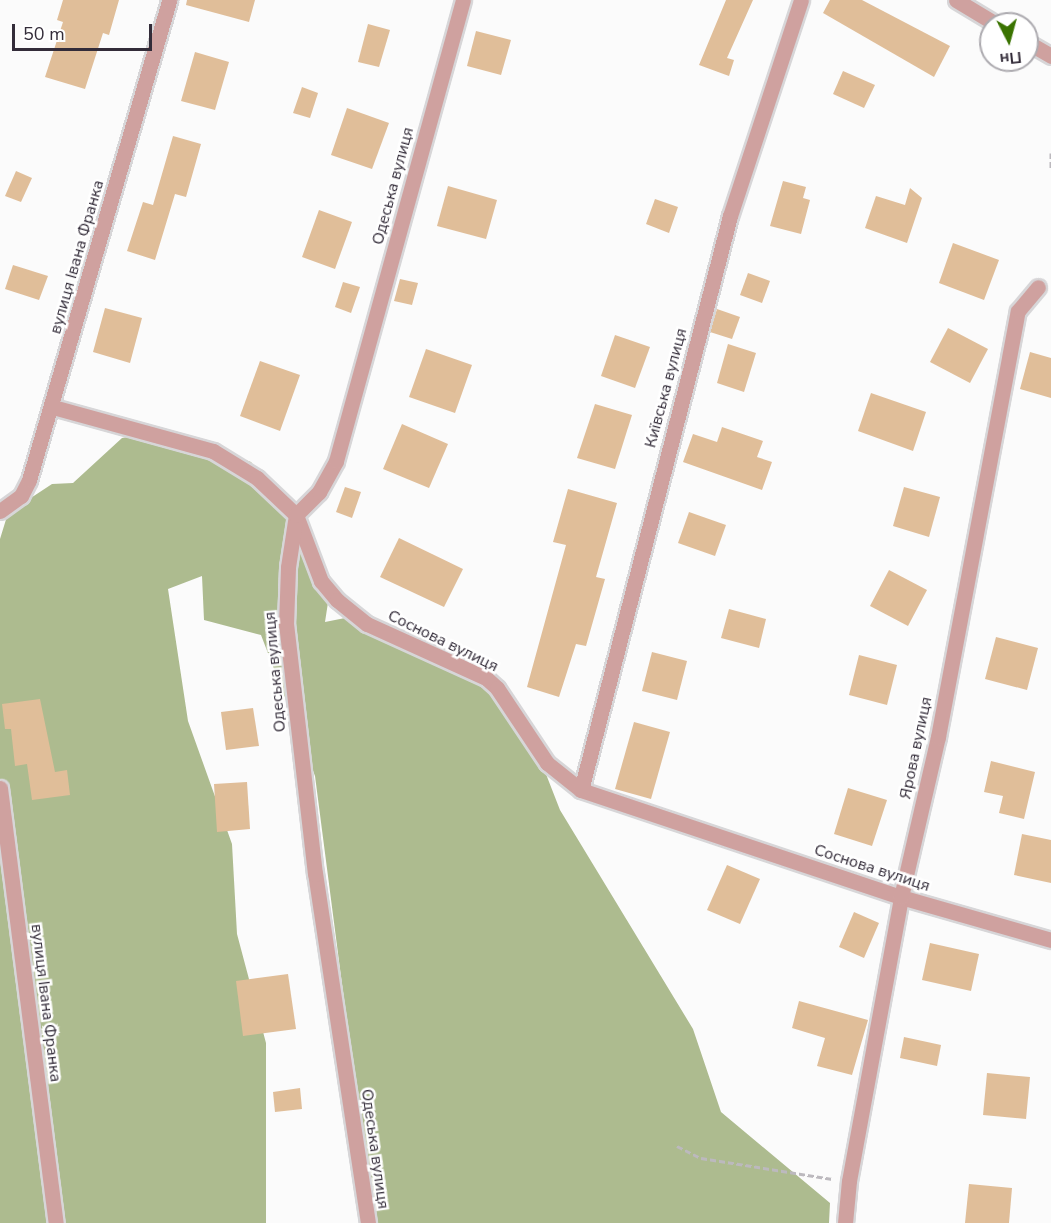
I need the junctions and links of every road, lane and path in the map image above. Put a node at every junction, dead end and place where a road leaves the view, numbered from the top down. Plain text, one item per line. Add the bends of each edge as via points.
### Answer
1 (169, 0) edge
2 (463, 0) edge
3 (801, 0) edge
4 (956, 0) edge
5 (979, 14) edge
6 (1051, 153) edge
7 (1051, 169) edge
8 (1038, 287) dead end
9 (53, 407) junction
10 (0, 511) edge
11 (297, 515) junction
12 (0, 789) edge
13 (581, 790) junction
14 (901, 897) junction
15 (1051, 940) edge
16 (677, 1146) dead end
17 (849, 1181) junction
18 (56, 1223) edge
19 (368, 1223) edge
20 (845, 1223) edge

1 - 9 street, вулиця Івана Франка
2 - 11 street, Одеська вулиця via 336,461 319,492
3 - 13 street, Київська вулиця via 730,216
4 - 5 street
6 - 7 path
8 - 14 street, Ярова вулиця via 1018,311 938,737
9 - 10 street, вулиця Івана Франка via 21,496
9 - 11 street, Соснова вулиця via 213,452 257,478
11 - 13 street, Соснова вулиця via 321,580 337,600 367,624 486,678 497,688 546,763
11 - 19 street, Одеська вулиця via 288,567 286,625 315,874
12 - 18 street, вулиця Івана Франка
13 - 14 street, Соснова вулиця
14 - 15 street, Соснова вулиця
14 - 17 street, Ярова вулиця
16 - 17 path via 701,1158
17 - 20 street, Ярова вулиця

